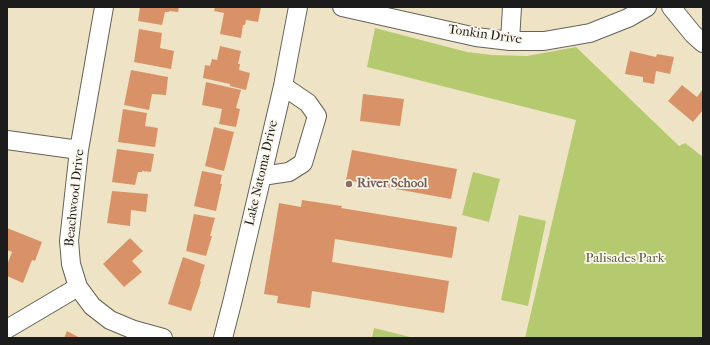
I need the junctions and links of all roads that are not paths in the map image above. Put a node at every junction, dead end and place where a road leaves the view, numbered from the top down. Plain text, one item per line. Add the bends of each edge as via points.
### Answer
1 (104, 7) edge
2 (298, 7) edge
3 (342, 7) edge
4 (512, 7) edge
5 (647, 7) edge
6 (671, 7) edge
7 (510, 41) junction
8 (703, 43) edge
9 (283, 86) junction
10 (7, 140) edge
11 (79, 150) junction
12 (262, 176) junction
13 (78, 288) junction
14 (7, 329) edge
15 (163, 338) edge
16 (223, 338) edge

1 - 11 street, Beachwood Drive
2 - 9 street, Lake Natoma Drive
3 - 7 street, Tonkin Drive via 476,37
4 - 7 street
5 - 7 street, Tonkin Drive via 628,18 590,33 544,41
6 - 8 street
9 - 12 street, Lake Natoma Drive
9 - 12 street via 308,103 316,116 303,164 289,172
10 - 11 street
11 - 13 street, Beachwood Drive via 69,241 71,264
12 - 16 street, Lake Natoma Drive via 241,301
13 - 14 street
13 - 15 street, Beachwood Drive via 92,306 110,320

